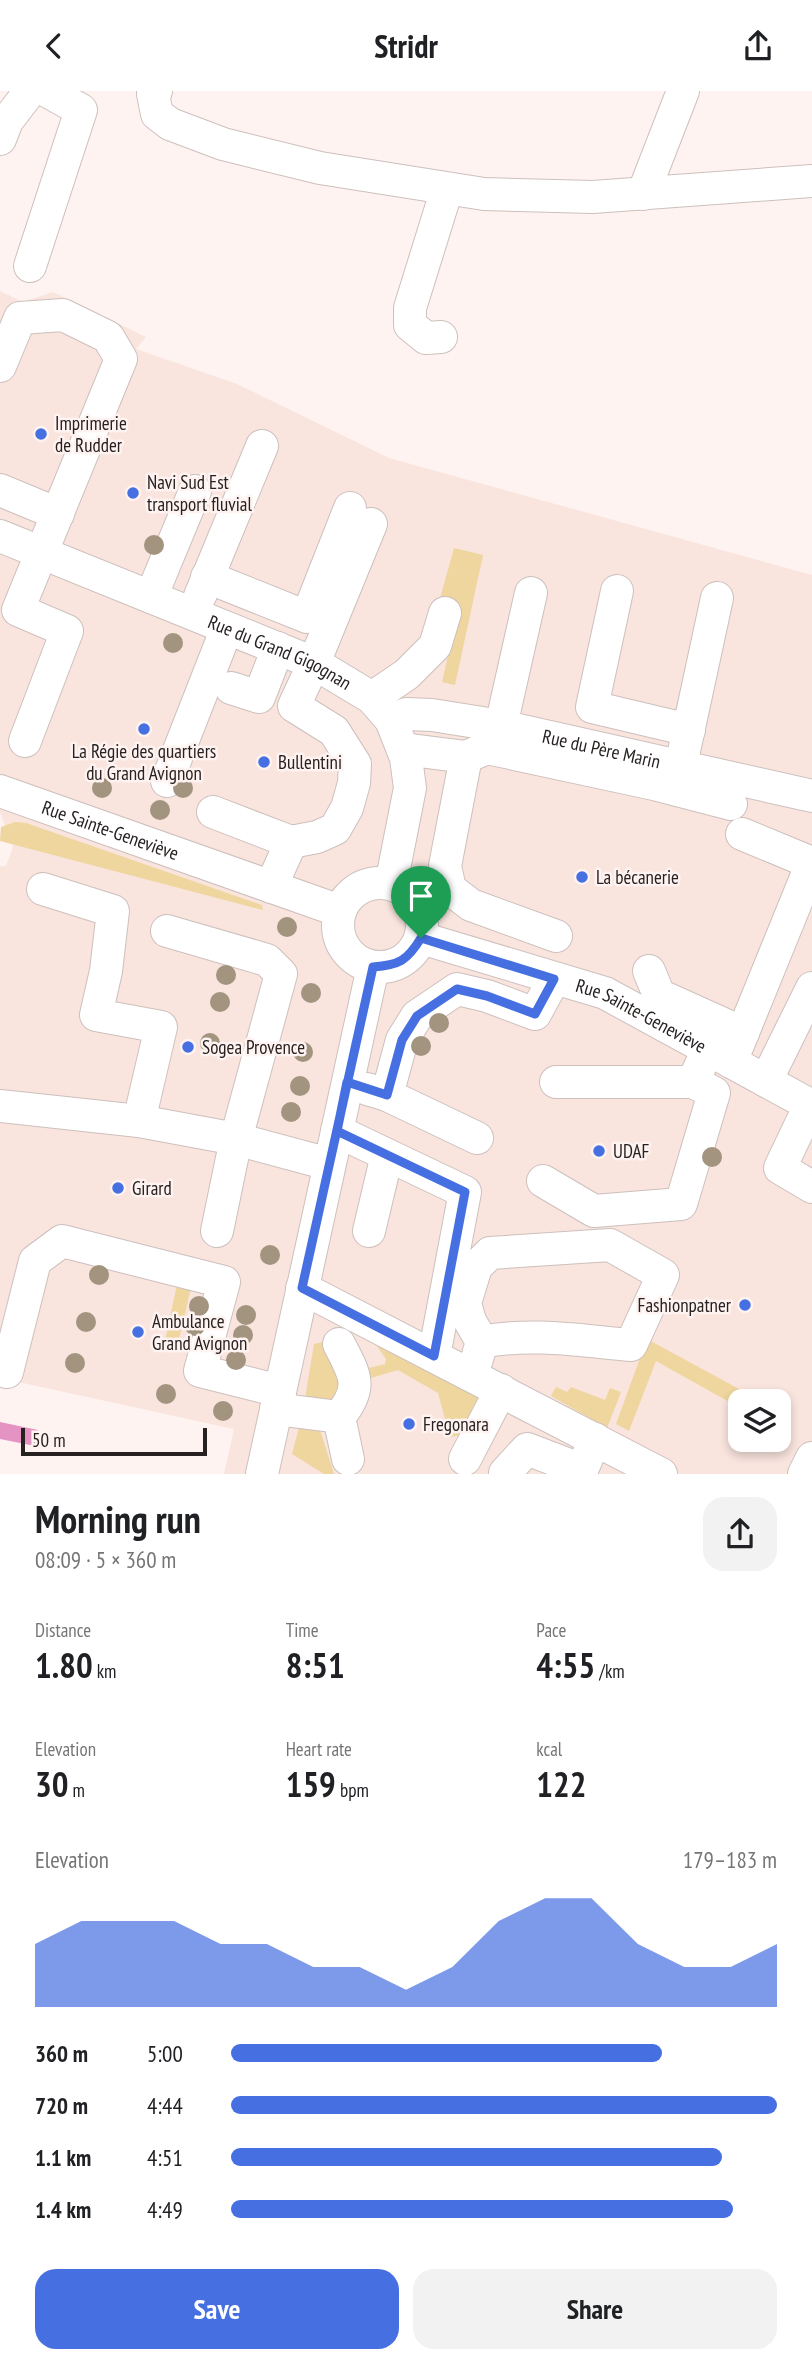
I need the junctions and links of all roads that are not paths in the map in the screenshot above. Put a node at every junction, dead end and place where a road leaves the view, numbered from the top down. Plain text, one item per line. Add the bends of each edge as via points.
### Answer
1 (30, 91) edge
2 (47, 91) edge
3 (156, 91) edge
4 (683, 91) edge
5 (0, 139) edge
6 (812, 181) edge
7 (447, 189) junction
8 (643, 194) junction
9 (30, 266) dead end
10 (441, 337) dead end
11 (0, 366) edge
12 (262, 446) dead end
13 (0, 490) edge
14 (195, 491) dead end
15 (58, 515) junction
16 (0, 536) edge
17 (43, 553) junction
18 (219, 582) junction
19 (617, 591) dead end
20 (531, 593) dead end
21 (151, 597) junction
22 (717, 598) dead end
23 (445, 613) dead end
24 (212, 622) junction
25 (278, 648) junction
26 (314, 663) junction
27 (232, 688) dead end
28 (389, 722) junction
29 (501, 726) junction
30 (689, 730) junction
31 (25, 741) dead end
32 (466, 757) junction
33 (681, 765) junction
34 (167, 781) dead end
35 (0, 791) edge
36 (812, 796) edge
37 (731, 804) dead end
38 (213, 811) dead end
39 (742, 834) dead end
40 (290, 842) junction
41 (391, 884) junction
42 (271, 887) junction
43 (43, 889) dead end
44 (340, 911) junction
45 (167, 931) dead end
46 (556, 936) dead end
47 (421, 938) junction
48 (373, 967) junction
49 (649, 971) dead end
50 (554, 979) junction
51 (812, 988) edge
52 (743, 1033) junction
53 (800, 1043) edge
54 (719, 1055) junction
55 (766, 1081) junction
56 (347, 1082) junction
57 (556, 1082) dead end
58 (693, 1082) junction
59 (387, 1095) junction
60 (0, 1106) edge
61 (811, 1106) edge
62 (139, 1121) junction
63 (337, 1131) junction
64 (477, 1138) dead end
65 (236, 1139) junction
66 (387, 1155) junction
67 (330, 1164) junction
68 (543, 1181) dead end
69 (812, 1187) edge
70 (217, 1231) dead end
71 (369, 1231) dead end
72 (302, 1288) junction
73 (482, 1342) junction
74 (339, 1344) dead end
75 (434, 1356) junction
76 (7, 1372) dead end
77 (472, 1375) junction
78 (501, 1390) junction
79 (278, 1400) junction
80 (339, 1417) junction
81 (601, 1442) junction
82 (812, 1458) edge
83 (348, 1459) dead end
84 (465, 1459) dead end
85 (271, 1471) edge
86 (505, 1473) edge
87 (661, 1474) edge
88 (804, 1474) edge

1 - 5 street via 7,121
2 - 9 street via 81,110
3 - 7 street via 157,114 170,124 223,144 320,168
4 - 8 street
6 - 8 street
7 - 8 street via 593,197
7 - 10 street via 410,308 410,325 426,338
11 - 15 street via 20,318 63,315 107,337 121,359
12 - 18 street
13 - 15 street
14 - 21 street
15 - 17 street
16 - 17 street, Rue du Grand Gigognan
17 - 21 street, Rue du Grand Gigognan
17 - 31 street via 18,610 67,631
18 - 24 street
18 - 26 street via 307,617 360,516
19 - 30 street via 592,707
20 - 29 street
21 - 24 street, Rue du Grand Gigognan
22 - 30 street
23 - 28 street via 435,646 407,674
24 - 25 street, Rue du Grand Gigognan
24 - 34 street
25 - 26 street, Rue du Grand Gigognan
25 - 27 street via 259,697
26 - 28 street, Rue du Grand Gigognan
26 - 40 street via 294,706 334,731 355,764 354,783 335,829
28 - 29 street, Rue du Père Marin via 406,714
28 - 32 street
28 - 41 street via 406,758 410,788
29 - 33 street, Rue du Père Marin
30 - 33 street
32 - 37 street via 487,748
32 - 46 street via 446,866 450,890 471,905
33 - 36 street, Rue du Père Marin
35 - 42 street, Rue Sainte-Geneviève
38 - 40 street
39 - 52 street via 812,863
40 - 42 street
41 - 44 street via 360,888
41 - 47 street via 407,892 417,905
42 - 44 street, Rue Sainte-Geneviève
43 - 62 street via 113,911 96,1015 161,1027
44 - 48 street via 343,947 356,960
45 - 65 street via 267,960 281,974
47 - 48 street via 410,955 393,965
47 - 50 street, Rue Sainte-Geneviève
48 - 56 street
49 - 52 street via 659,995
50 - 54 street, Rue Sainte-Geneviève via 606,993
50 - 59 street via 535,1014 457,989 417,1016 402,1040
51 - 53 street
52 - 54 street
53 - 55 street
54 - 55 street, Rue Sainte-Geneviève
54 - 58 street
55 - 61 street, Rue Sainte-Geneviève
56 - 59 street
56 - 63 street
57 - 58 street
58 - 68 street via 714,1093 681,1204 594,1211
59 - 64 street
60 - 62 street
61 - 69 street via 780,1168
62 - 65 street
63 - 66 street
63 - 67 street
65 - 67 street
65 - 70 street
66 - 71 street
66 - 75 street via 465,1192
67 - 72 street
72 - 75 street
72 - 79 street
73 - 73 street via 542,1337 631,1345 663,1275 610,1245 491,1254 476,1268 465,1303
73 - 77 street
74 - 80 street via 355,1376 353,1401
75 - 77 street
76 - 79 street via 35,1261 62,1241 224,1282 200,1371
77 - 78 street
78 - 81 street
78 - 84 street
79 - 80 street
79 - 85 street
80 - 83 street
81 - 86 street via 582,1470 527,1449
81 - 87 street
82 - 88 street

